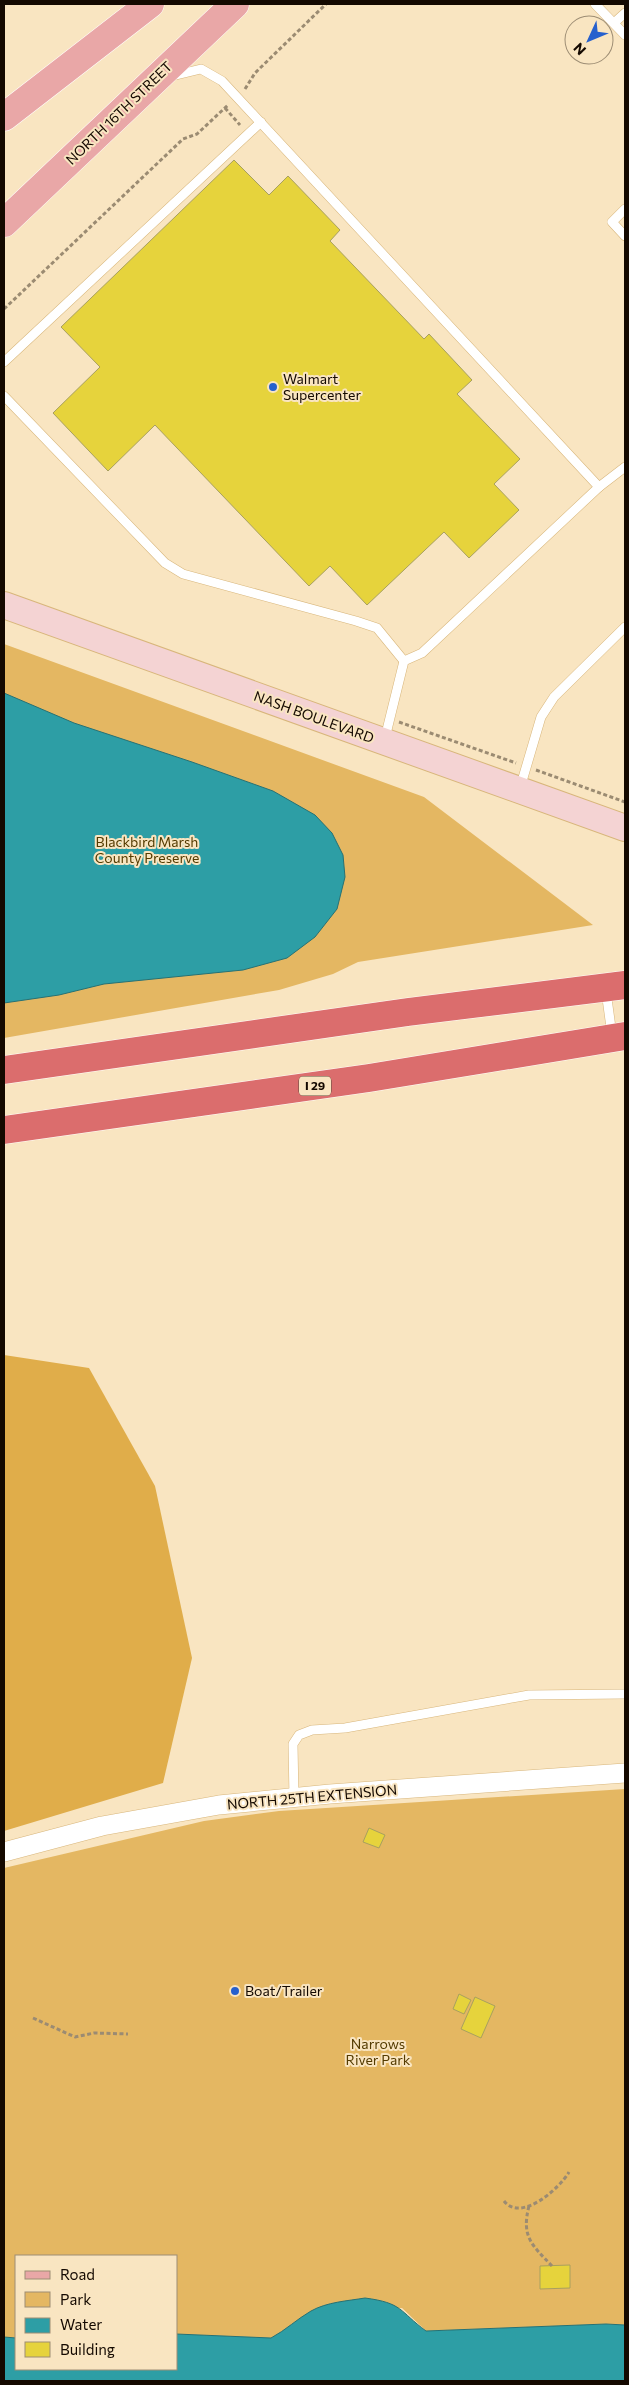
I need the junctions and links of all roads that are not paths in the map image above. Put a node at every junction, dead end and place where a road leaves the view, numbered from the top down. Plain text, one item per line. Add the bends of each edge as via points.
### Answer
1 (150, 4) edge
2 (235, 4) edge
3 (595, 4) edge
4 (625, 13) edge
5 (606, 15) edge
6 (614, 23) joint
7 (625, 35) edge
8 (151, 83) junction
9 (4, 117) edge
10 (261, 122) junction
11 (625, 209) edge
12 (4, 223) edge
13 (625, 236) edge
14 (4, 362) edge
15 (4, 396) edge
16 (625, 467) edge
17 (599, 487) junction
18 (4, 605) edge
19 (625, 627) edge
20 (404, 661) junction
21 (384, 742) junction
22 (519, 791) junction
23 (625, 828) edge
24 (615, 987) edge
25 (619, 1036) edge
26 (4, 1070) edge
27 (4, 1130) edge
28 (625, 1694) edge
29 (625, 1774) edge
30 (294, 1798) junction
31 (4, 1852) edge

1 - 9 main road
2 - 8 main road, NORTH 16TH STREET
3 - 5 lane
4 - 6 lane
6 - 7 lane
8 - 10 lane via 181,72 201,69 222,80
8 - 12 main road, NORTH 16TH STREET
10 - 14 lane
10 - 17 lane
11 - 13 lane via 612,222
15 - 20 lane via 165,563 182,574 377,628
16 - 17 lane
17 - 20 lane via 422,652
18 - 21 street, NASH BOULEVARD
19 - 22 lane via 554,697 541,717
20 - 21 lane
21 - 22 street, NASH BOULEVARD
22 - 23 street, NASH BOULEVARD
24 - 25 lane
24 - 26 highway via 408,1012
25 - 27 highway, I 29 via 369,1078
28 - 30 lane via 529,1695 345,1728 312,1730 300,1735 293,1744
29 - 30 street, NORTH 25TH EXTENSION
30 - 31 street, NORTH 25TH EXTENSION via 177,1811 102,1826

